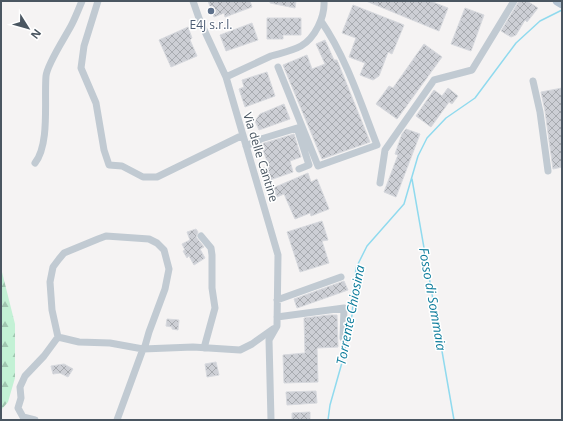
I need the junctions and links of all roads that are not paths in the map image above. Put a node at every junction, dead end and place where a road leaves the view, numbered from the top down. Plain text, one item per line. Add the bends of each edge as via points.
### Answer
1 (82, 1) edge
2 (98, 1) edge
3 (193, 1) edge
4 (324, 1) edge
5 (514, 1) edge
6 (557, 1) edge
7 (562, 4) edge
8 (321, 21) junction
9 (278, 67) dead end
10 (226, 77) junction
11 (533, 81) dead end
12 (243, 135) junction
13 (246, 146) junction
14 (35, 163) dead end
15 (299, 169) dead end
16 (548, 170) dead end
17 (380, 183) dead end
18 (201, 236) dead end
19 (341, 278) dead end
20 (277, 300) junction
21 (277, 317) junction
22 (276, 326) junction
23 (58, 337) junction
24 (343, 338) dead end
25 (204, 348) junction
26 (143, 349) junction
27 (35, 420) edge
28 (117, 420) edge
29 (271, 420) edge

1 - 14 street via 46,74 43,142 40,157
2 - 12 street via 84,46 81,68 96,103 109,165 122,166 143,176 157,177
3 - 10 street, Via delle Cantine
4 - 8 street
5 - 17 street via 472,70 434,80 385,150
6 - 7 main road
8 - 9 street via 352,81 377,145 318,166
8 - 10 street via 300,46
10 - 12 street, Via delle Cantine
11 - 16 street
12 - 13 street, Via delle Cantine
13 - 15 street via 297,128 309,165
13 - 20 street, Via delle Cantine via 278,255
18 - 25 street via 211,248 215,308
19 - 20 street
20 - 21 street, Via delle Cantine
21 - 22 street, Via delle Cantine
21 - 24 street via 344,308
22 - 25 street via 264,337 240,350
22 - 29 street, Via delle Cantine via 269,340
23 - 26 street via 79,342 110,343
23 - 26 street via 52,310 50,282 53,267 59,259 64,254 106,236 149,239 164,250 169,269 165,289
23 - 27 street via 25,376 20,387 18,408 23,417
25 - 26 street
26 - 28 street

